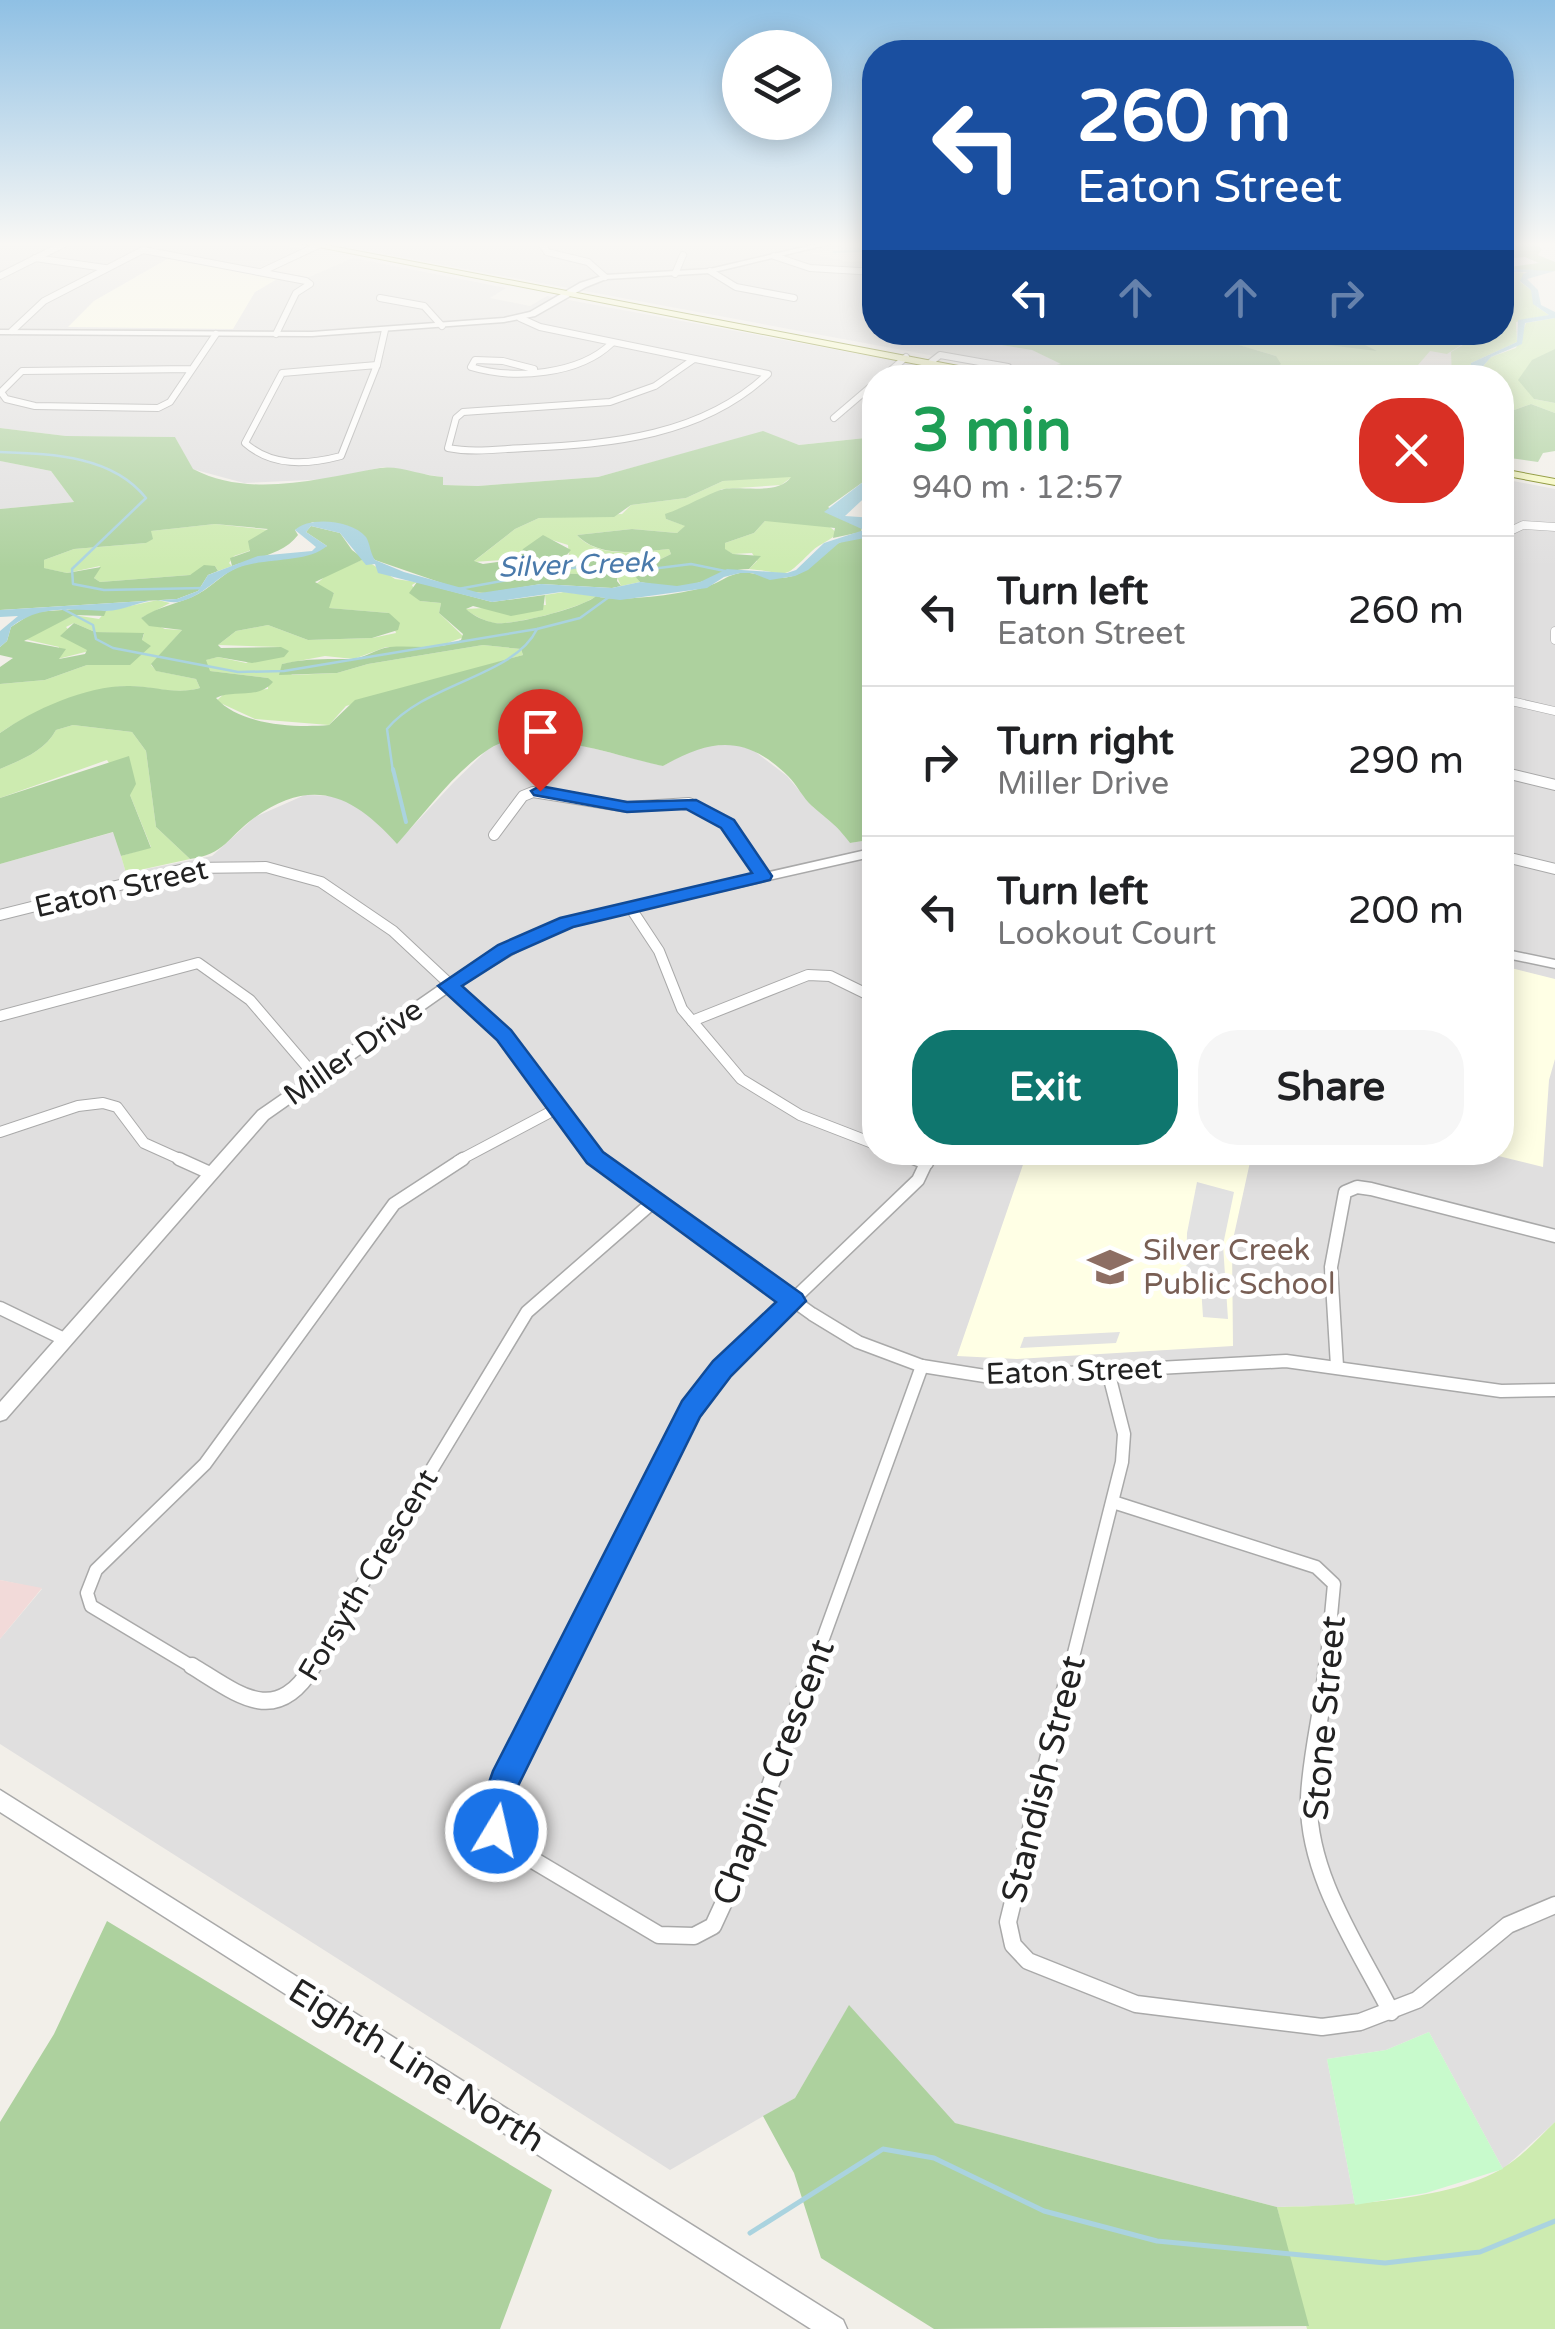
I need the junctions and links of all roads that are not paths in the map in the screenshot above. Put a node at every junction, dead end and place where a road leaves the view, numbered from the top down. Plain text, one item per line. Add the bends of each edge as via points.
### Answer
1 (205, 351) edge
2 (381, 351) edge
3 (603, 351) edge
4 (654, 351) edge
5 (873, 351) edge
6 (906, 357) junction
7 (694, 358) junction
8 (931, 362) junction
9 (379, 365) junction
10 (897, 365) edge
11 (948, 365) edge
12 (977, 365) edge
13 (192, 369) junction
14 (534, 369) junction
15 (862, 394) edge
16 (834, 418) dead end
17 (1514, 471) edge
18 (1555, 479) edge
19 (1555, 527) edge
20 (1514, 529) edge
21 (1555, 632) edge
22 (1555, 640) edge
23 (1514, 703) edge
24 (1555, 712) edge
25 (1514, 775) edge
26 (1555, 785) edge
27 (494, 834) dead end
28 (862, 855) edge
29 (1514, 859) edge
30 (1555, 869) edge
31 (763, 876) junction
32 (630, 907) junction
33 (0, 915) edge
34 (1514, 955) edge
35 (1555, 964) edge
36 (448, 986) junction
37 (862, 992) edge
38 (0, 1016) edge
39 (692, 1021) junction
40 (316, 1076) junction
41 (558, 1108) junction
42 (0, 1132) edge
43 (862, 1139) edge
44 (926, 1165) edge
45 (210, 1173) junction
46 (654, 1202) junction
47 (1555, 1236) edge
48 (794, 1301) junction
49 (0, 1308) edge
50 (66, 1340) junction
51 (922, 1366) junction
52 (1336, 1366) junction
53 (1108, 1371) junction
54 (1555, 1390) edge
55 (0, 1414) edge
56 (1113, 1502) junction
57 (0, 1800) edge
58 (1555, 1905) edge
59 (1391, 2012) junction
60 (834, 2329) edge

1 - 13 street
2 - 9 street
3 - 14 street via 573,368
4 - 7 street
5 - 6 main road
6 - 8 main road
6 - 10 street
7 - 7 street via 656,386 620,399 463,412 448,448 594,444 655,432 741,399 768,374
8 - 11 main road
8 - 12 street via 940,356
9 - 9 street via 282,373 245,444 285,462 340,456
13 - 13 street via 22,370 2,392 17,404 35,406 158,408 170,402
14 - 14 street via 485,358 471,367 488,372
15 - 16 street
17 - 18 main road
19 - 20 street
21 - 22 street
23 - 24 street
25 - 26 street
27 - 31 street via 533,792 627,807 681,802 728,824
28 - 31 street, Miller Drive
29 - 30 street
31 - 32 street, Miller Drive
32 - 36 street, Miller Drive via 535,935
32 - 39 street
33 - 36 street, Eaton Street via 172,870 266,867 338,892 393,931
34 - 35 street
36 - 40 street, Miller Drive
36 - 41 street, Eaton Street via 504,1035
37 - 39 street via 830,976 808,975
38 - 40 street via 198,963 250,1000
39 - 43 street via 741,1078 800,1116
40 - 45 street, Miller Drive via 264,1115
41 - 46 street, Eaton Street via 586,1149
41 - 46 street, Forsyth Crescent via 442,1170 394,1204 205,1464 96,1570 87,1593 91,1606 246,1699 264,1704 299,1690 527,1312
42 - 45 street via 104,1102 117,1107 144,1143
44 - 48 street via 918,1180
45 - 50 street, Miller Drive
46 - 48 street, Eaton Street
47 - 52 street via 1371,1189 1345,1192 1332,1267
48 - 51 street, Eaton Street via 858,1342
48 - 51 street, Chaplin Crescent via 722,1368 691,1409 504,1782 493,1817 511,1846 660,1935 694,1936 713,1926 743,1861
49 - 50 street
50 - 55 street, Miller Drive
51 - 53 street, Eaton Street via 990,1377
52 - 53 street, Eaton Street via 1266,1361
52 - 54 street, Eaton Street via 1501,1391
53 - 56 street, Standish Street via 1124,1434
56 - 59 street, Stone Street via 1316,1567 1334,1584 1310,1827 1329,1891
56 - 59 street, Standish Street via 1010,1910 1012,1945 1036,1966 1136,2004 1322,2027
57 - 60 street, Eighth Line North
58 - 59 street, Standish Street via 1508,1925 1417,2000

